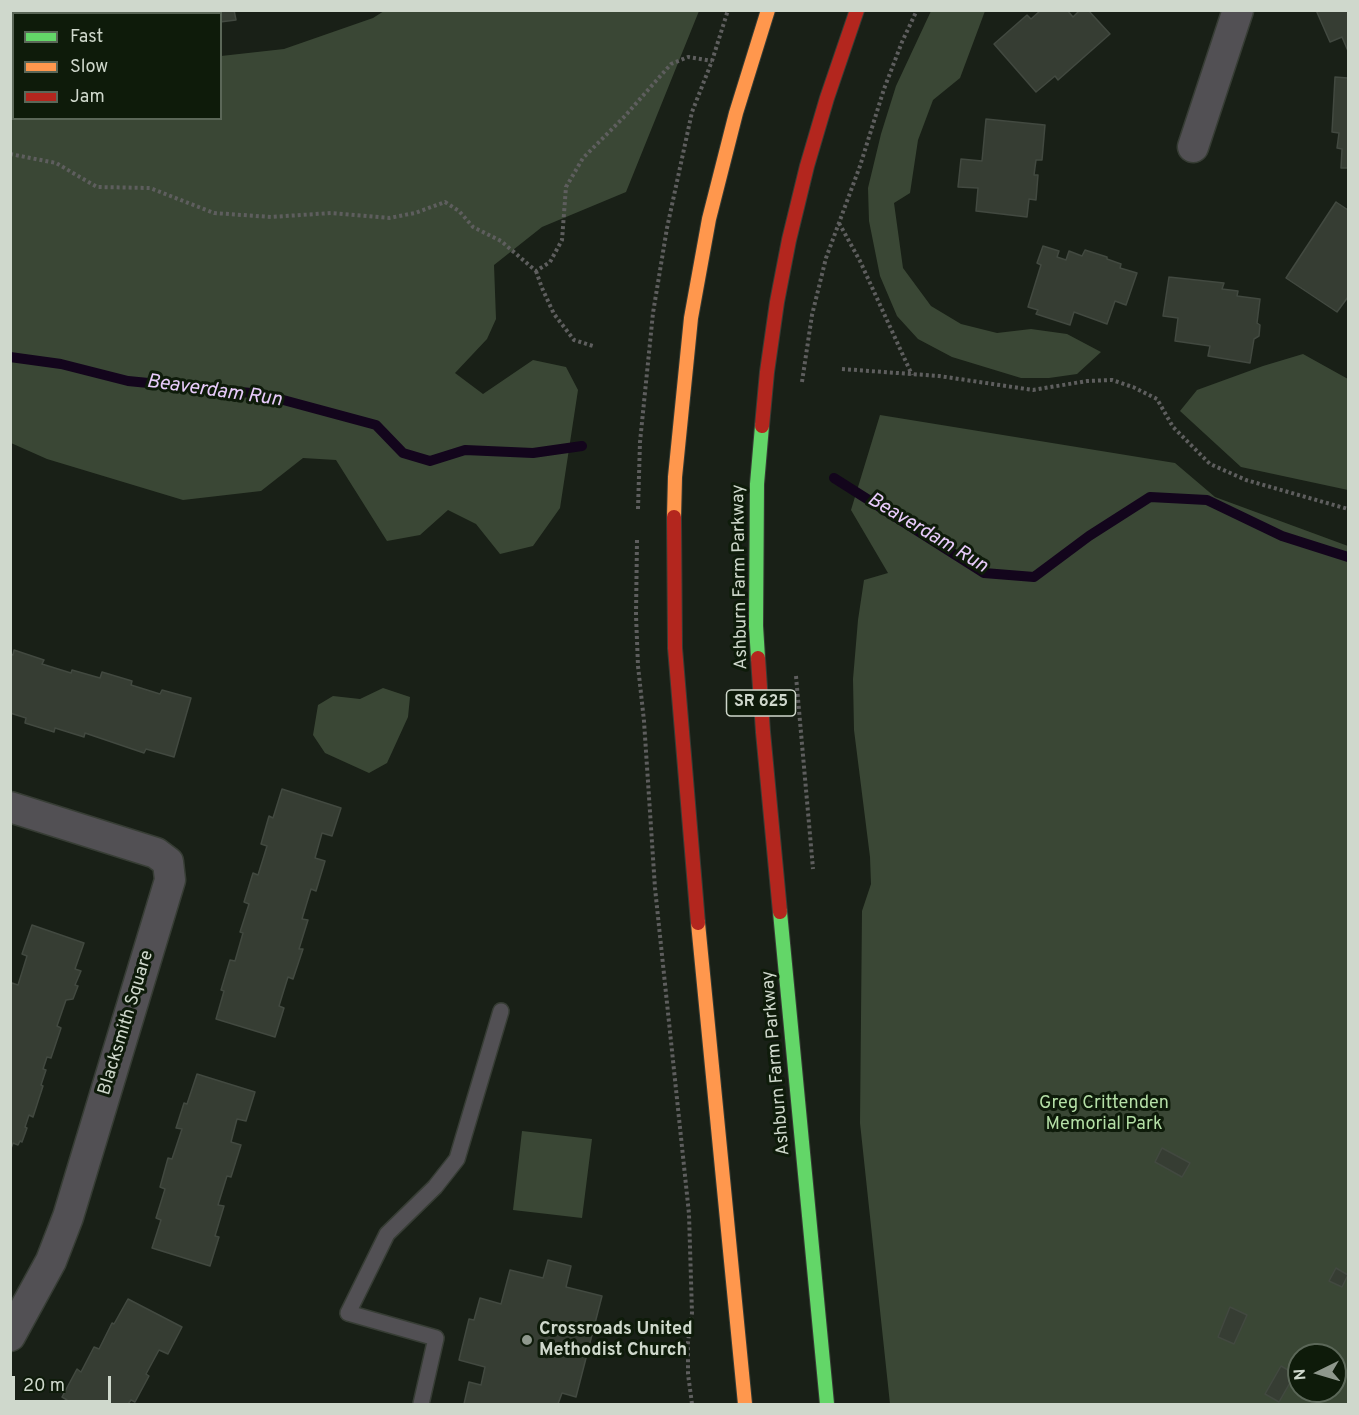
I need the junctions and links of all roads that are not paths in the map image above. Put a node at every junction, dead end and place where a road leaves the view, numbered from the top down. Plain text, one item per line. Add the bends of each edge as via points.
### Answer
1 (768, 10) edge
2 (857, 10) edge
3 (1238, 10) edge
4 (1193, 147) dead end
5 (10, 807) edge
6 (501, 1011) dead end
7 (10, 1336) edge
8 (421, 1404) edge
9 (745, 1404) edge
10 (827, 1404) edge

1 - 9 main road via 709,219 691,318 673,538 682,741
2 - 10 main road, Ashburn Farm Parkway / SR 625 via 827,98 789,240 767,372 756,495 756,626 763,732
3 - 4 street
5 - 7 street, Blacksmith Square via 156,853 168,862 170,880 68,1217 51,1260
6 - 8 lane via 457,1159 435,1187 387,1234 348,1313 436,1338

